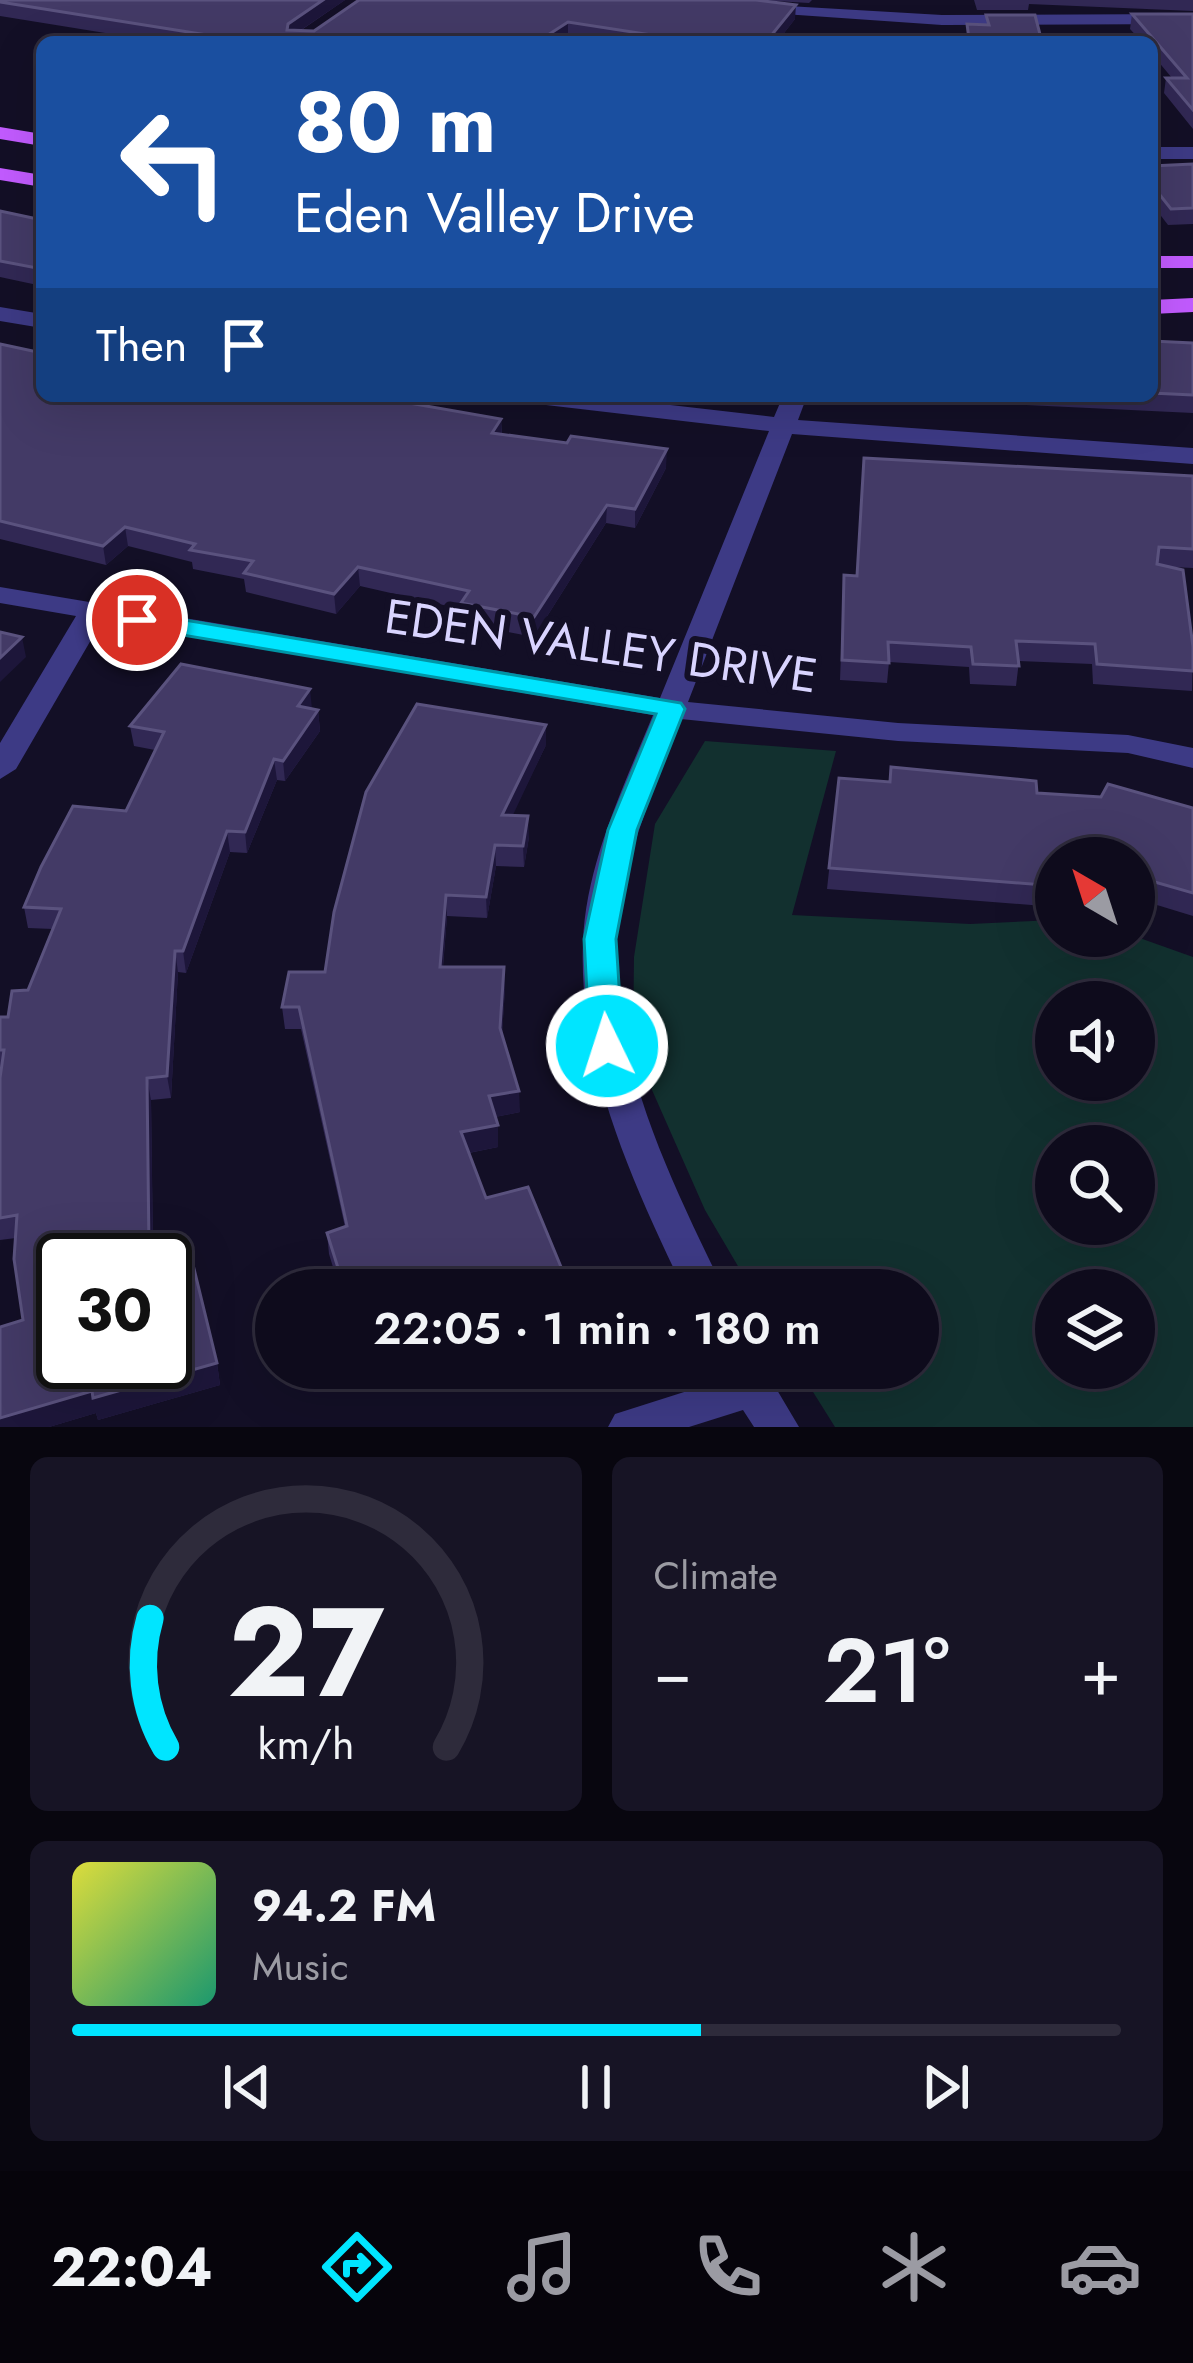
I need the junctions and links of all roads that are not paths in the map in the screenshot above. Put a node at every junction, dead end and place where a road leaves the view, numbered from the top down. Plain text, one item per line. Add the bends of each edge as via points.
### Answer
1 (691, 0) edge
2 (860, 13) junction
3 (1193, 19) edge
4 (1086, 21) junction
5 (835, 33) dead end
6 (887, 36) edge
7 (1073, 36) edge
8 (0, 133) edge
9 (36, 139) edge
10 (1158, 153) edge
11 (1193, 153) edge
12 (0, 174) edge
13 (36, 180) edge
14 (1158, 262) edge
15 (1193, 262) edge
16 (1193, 305) edge
17 (1158, 307) edge
18 (0, 314) edge
19 (36, 320) edge
20 (681, 402) edge
21 (782, 406) edge
22 (1193, 456) edge
23 (0, 595) edge
24 (92, 613) junction
25 (672, 709) junction
26 (1193, 758) edge
27 (0, 769) edge
28 (694, 1269) edge
29 (720, 1389) edge
30 (753, 1389) edge
31 (630, 1427) edge
32 (778, 1427) edge

1 - 2 street
2 - 4 street
2 - 5 street
2 - 6 street via 889,26
3 - 4 street
4 - 7 street via 1069,28
8 - 9 main road
10 - 11 street
12 - 13 main road
14 - 15 main road
16 - 17 main road
18 - 19 street
20 - 21 street
21 - 22 street
21 - 25 street
23 - 24 street, EDEN VALLEY DRIVE
24 - 25 street, EDEN VALLEY DRIVE
24 - 27 street
25 - 26 street, EDEN VALLEY DRIVE via 1128,744
25 - 28 street via 622,830 600,939 607,1046 657,1192
29 - 31 street
30 - 32 street

